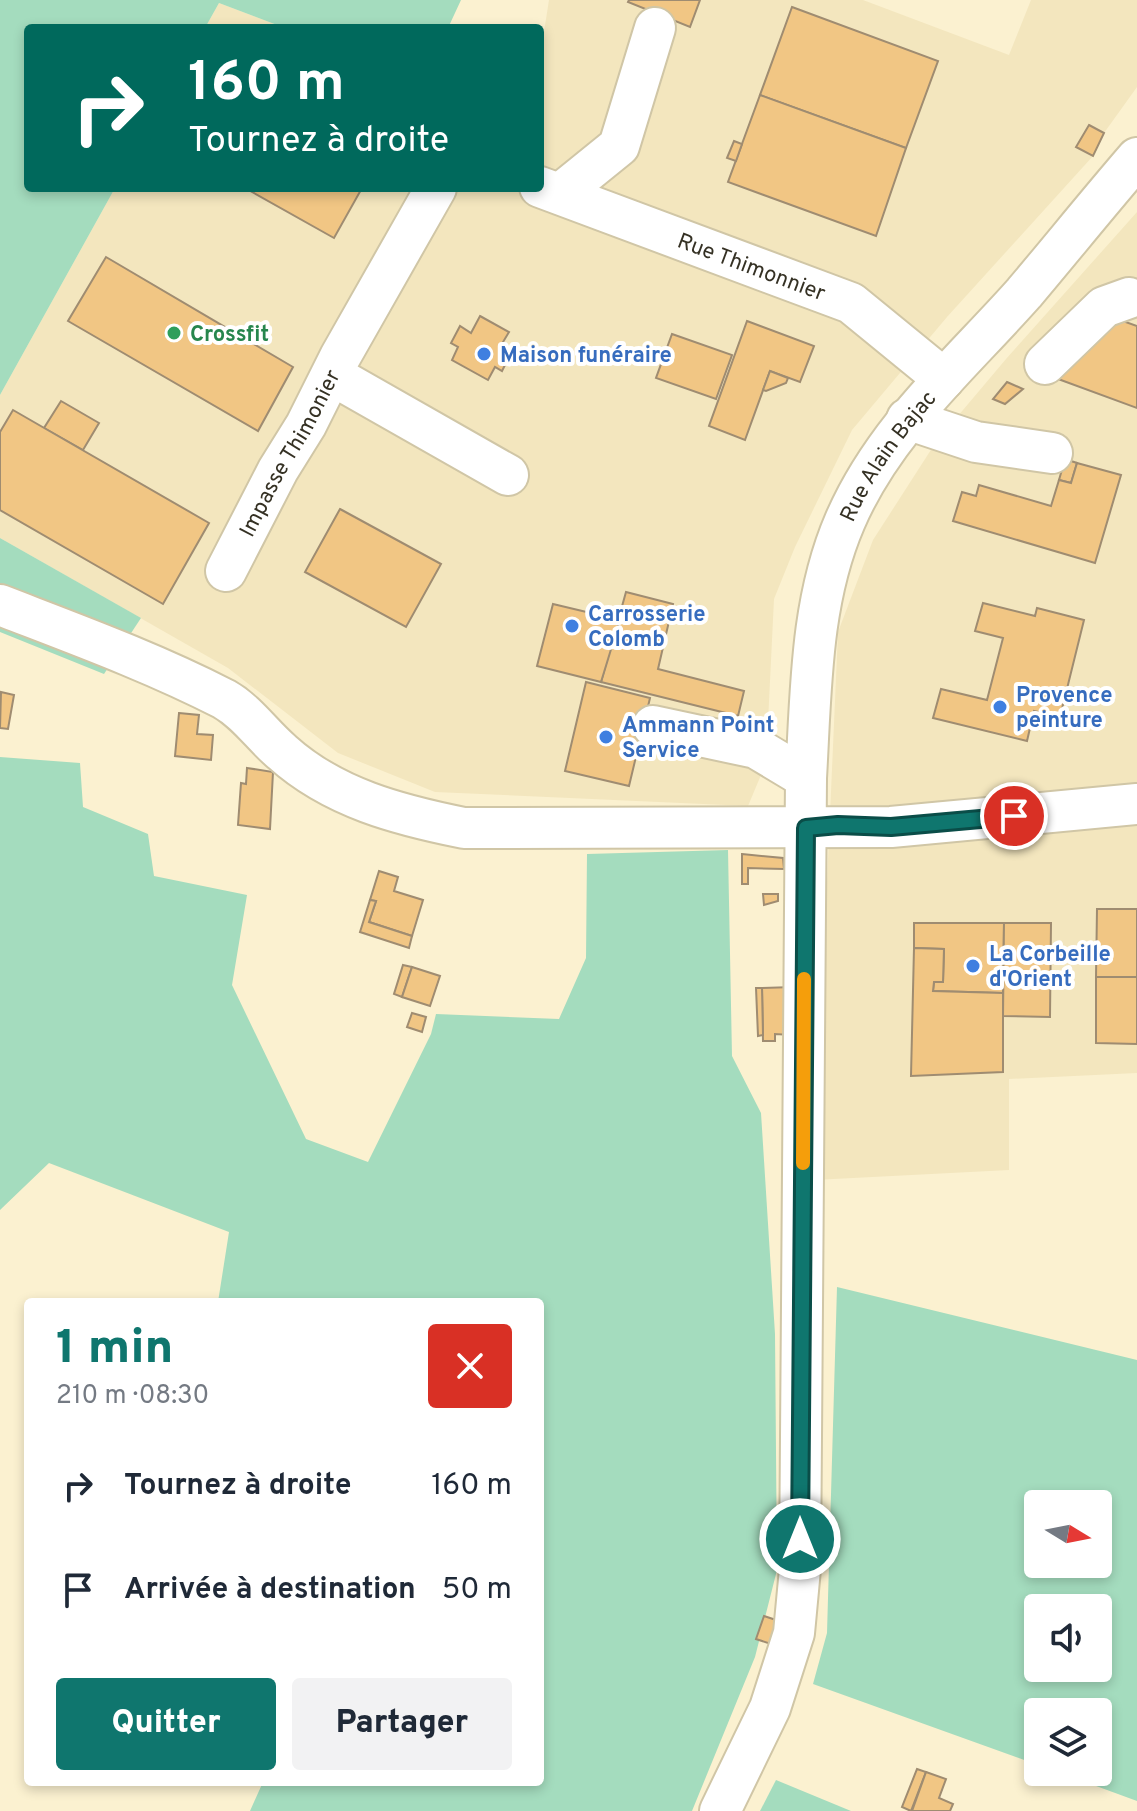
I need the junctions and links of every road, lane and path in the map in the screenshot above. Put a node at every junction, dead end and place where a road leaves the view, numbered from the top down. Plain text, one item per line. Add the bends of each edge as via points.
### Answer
1 (655, 28) dead end
2 (1137, 158) edge
3 (551, 190) edge
4 (434, 192) edge
5 (1134, 294) edge
6 (1045, 364) dead end
7 (332, 375) junction
8 (944, 379) junction
9 (907, 419) junction
10 (1052, 453) dead end
11 (508, 475) dead end
12 (226, 571) dead end
13 (0, 605) edge
14 (653, 726) dead end
15 (806, 778) junction
16 (1137, 804) edge
17 (806, 828) junction
18 (720, 1811) edge

1 - 3 street via 619,146
2 - 8 street, Rue Alain Bajac
3 - 8 street, Rue Thimonnier via 851,303
4 - 7 street, Impasse Thimonier
5 - 6 street via 1104,307
7 - 11 street
7 - 12 street, Impasse Thimonier
8 - 9 street, Rue Alain Bajac
9 - 10 street via 976,442
9 - 15 street, Rue Alain Bajac via 869,474 845,522 819,606
13 - 17 street via 227,701 282,753 323,781 369,805 419,819 464,828
14 - 15 street via 756,748
15 - 17 street, Rue Alain Bajac
16 - 17 street via 891,827
17 - 18 street, Rue Alain Bajac via 800,1569 794,1633 770,1708

